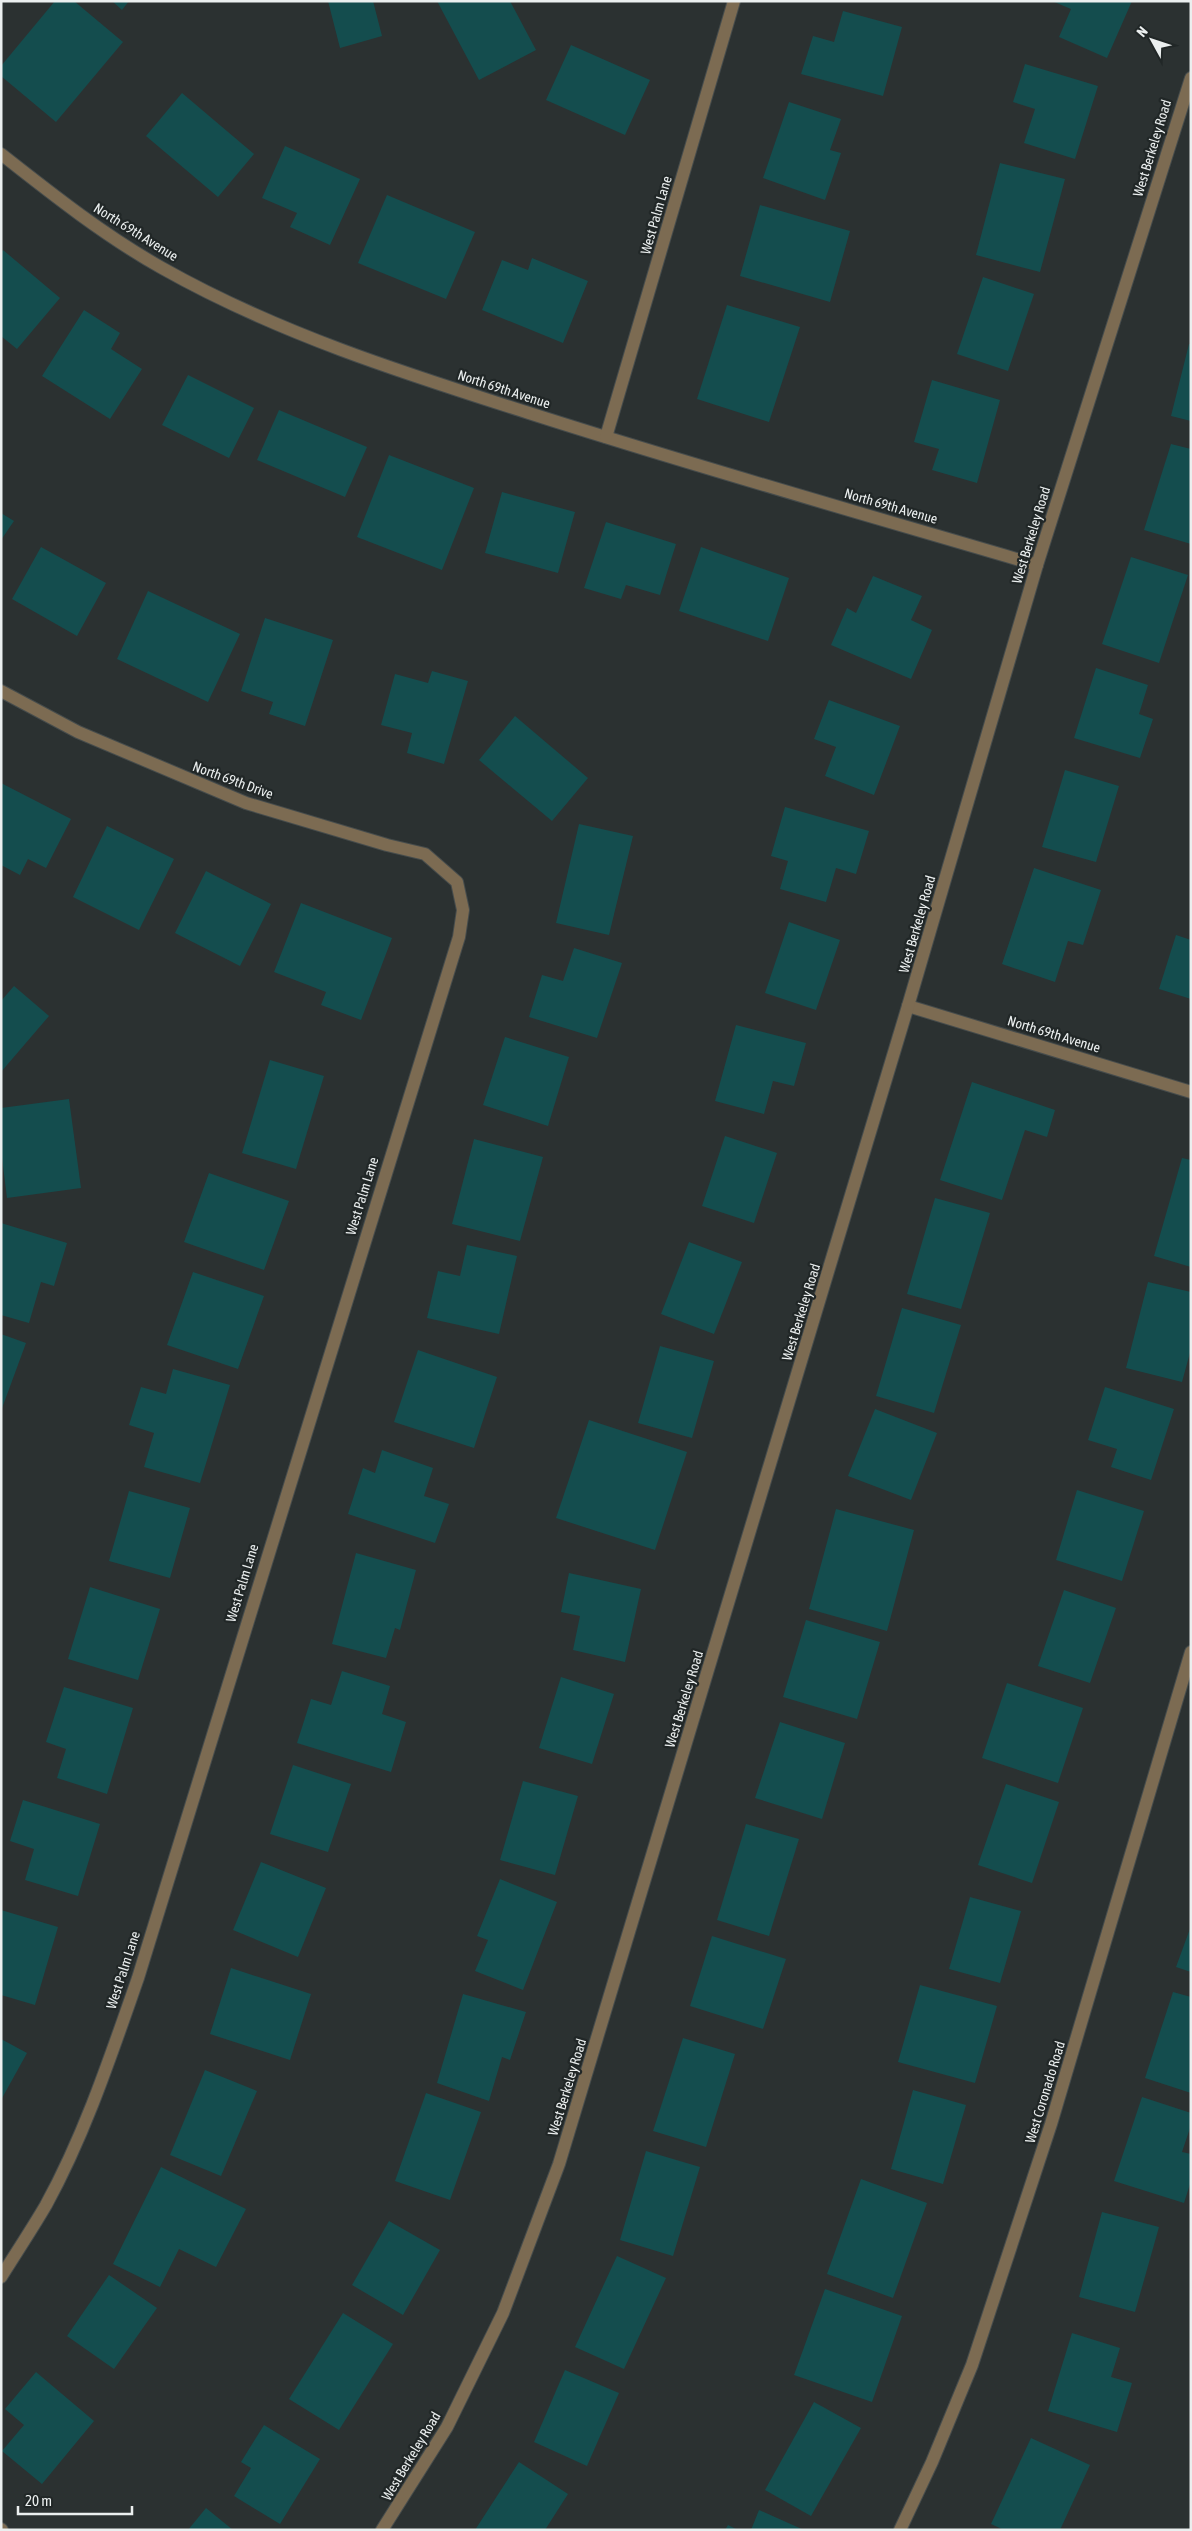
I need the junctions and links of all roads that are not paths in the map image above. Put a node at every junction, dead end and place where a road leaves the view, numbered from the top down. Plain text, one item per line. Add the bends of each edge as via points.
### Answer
1 (734, 1) edge
2 (1191, 78) edge
3 (1, 154) edge
4 (606, 438) junction
5 (1037, 565) junction
6 (1, 691) edge
7 (456, 882) joint
8 (908, 1006) junction
9 (1191, 1092) edge
10 (1191, 1652) edge
11 (1, 2276) edge
12 (382, 2530) edge
13 (900, 2530) edge

1 - 4 street, West Palm Lane
2 - 5 street, West Berkeley Road
3 - 4 street, North 69th Avenue via 74,211 162,268 272,322 377,364
4 - 5 street, North 69th Avenue
5 - 8 street, West Berkeley Road
6 - 7 street, North 69th Drive via 78,732 246,802 425,854
7 - 11 street, West Palm Lane via 463,910 459,937 138,1978 74,2146 46,2204
8 - 9 street, North 69th Avenue
8 - 12 street, West Berkeley Road via 560,2164 503,2313 447,2427
10 - 13 street, West Coronado Road via 1052,2124 975,2356

